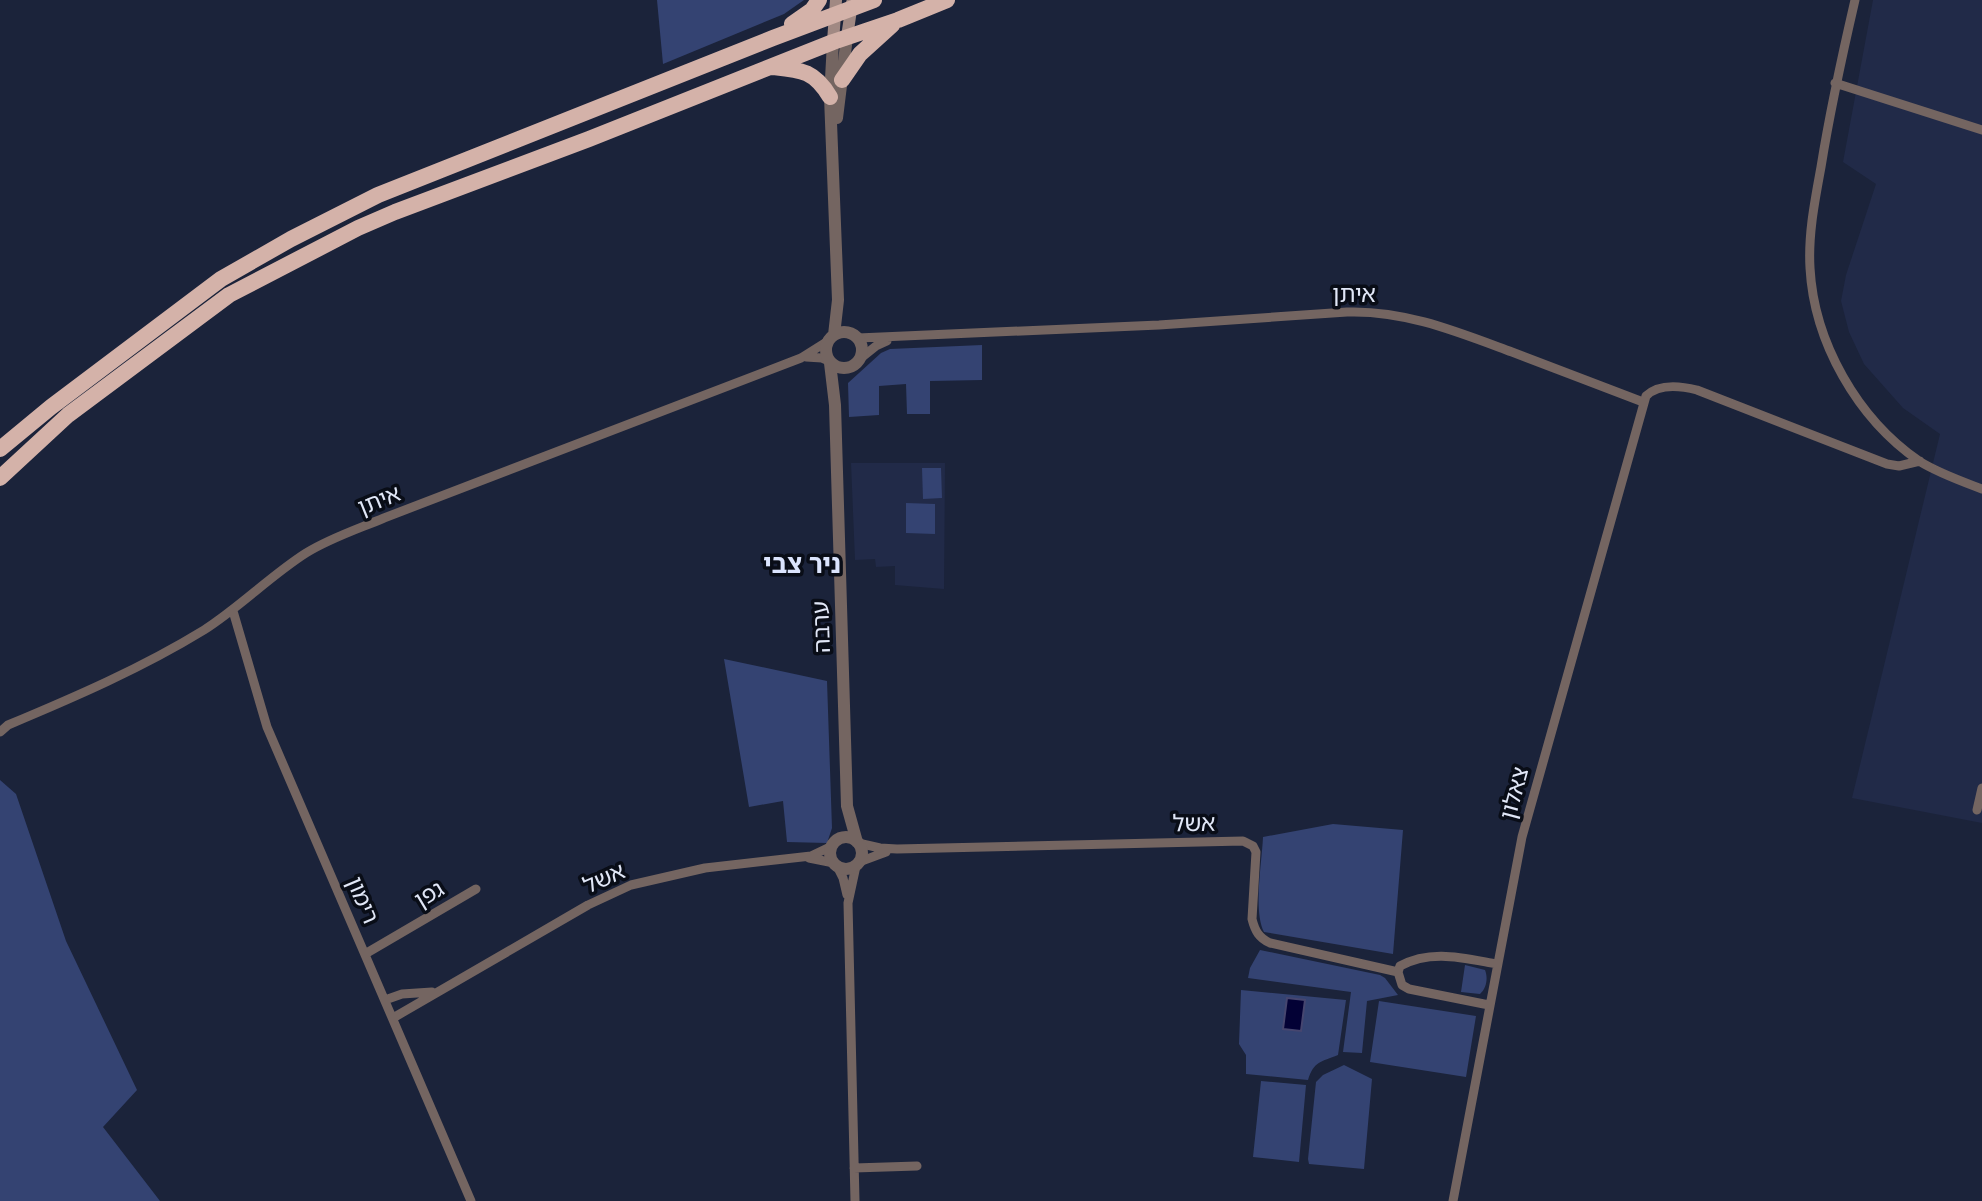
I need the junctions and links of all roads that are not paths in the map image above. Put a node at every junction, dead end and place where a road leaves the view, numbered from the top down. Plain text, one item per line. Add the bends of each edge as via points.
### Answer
1 (819, 0) edge
2 (874, 0) edge
3 (947, 0) edge
4 (1855, 0) edge
5 (852, 4) edge
6 (836, 7) edge
7 (898, 20) junction
8 (773, 38) junction
9 (840, 39) junction
10 (769, 67) junction
11 (842, 80) junction
12 (1835, 83) junction
13 (830, 97) junction
14 (1982, 130) edge
15 (833, 160) junction
16 (838, 300) junction
17 (856, 337) junction
18 (831, 338) junction
19 (895, 338) junction
20 (801, 358) junction
21 (830, 362) junction
22 (857, 363) junction
23 (1643, 402) junction
24 (835, 405) junction
25 (0, 449) edge
26 (1920, 461) junction
27 (0, 478) edge
28 (1982, 489) edge
29 (233, 611) junction
30 (0, 733) edge
31 (1982, 788) edge
32 (848, 806) junction
33 (1977, 810) dead end
34 (858, 842) junction
35 (835, 843) junction
36 (897, 849) junction
37 (803, 858) junction
38 (835, 864) junction
39 (858, 864) junction
40 (475, 889) dead end
41 (848, 903) junction
42 (365, 954) junction
43 (1497, 964) junction
44 (1398, 972) junction
45 (440, 989) junction
46 (385, 1000) junction
47 (1489, 1005) junction
48 (393, 1018) junction
49 (918, 1166) dead end
50 (854, 1168) junction
51 (471, 1201) edge
52 (855, 1201) edge
53 (1454, 1201) edge

1 - 8 highway
2 - 5 highway
3 - 7 highway
4 - 12 street
5 - 6 highway
5 - 9 main road
6 - 8 highway
6 - 9 main road
7 - 9 highway
7 - 11 highway via 860,54
8 - 25 highway via 378,195 291,239 221,279
9 - 10 highway
9 - 11 street
9 - 13 street
10 - 13 highway via 808,73 818,78
10 - 27 highway via 383,217 229,295 68,415
11 - 15 street
12 - 14 street
12 - 26 street via 1810,237 1815,306 1829,348 1856,397 1883,430
13 - 15 street
15 - 16 street
16 - 17 street
16 - 18 street
17 - 18 street via 846,332
17 - 19 street, איתן
17 - 22 street via 862,345
18 - 20 street, איתן
18 - 21 street via 826,351
19 - 22 street, איתן via 876,346
19 - 23 street, איתן via 1377,313 1447,328
20 - 21 street, איתן
20 - 29 street, איתן via 318,546
21 - 22 street via 842,369
21 - 24 street, ערבה
22 - 24 street, ערבה via 844,376
23 - 26 street via 1650,392 1684,387 1887,464
23 - 43 street, צאלון via 1524,829
24 - 32 street, ערבה
26 - 28 street
29 - 30 street, איתן via 149,662 8,725
29 - 42 street, רימון via 267,727
31 - 33 street
32 - 34 street, ערבה
32 - 35 street, ערבה
34 - 35 street via 845,837
34 - 36 street, אשל
34 - 39 street via 862,852
35 - 37 street, אשל
35 - 38 street via 831,855
36 - 39 street, אשל
36 - 44 street, אשל via 1243,841 1256,852 1252,919 1262,939
37 - 38 street, אשל
37 - 45 street, אשל via 705,868 631,885
38 - 39 street via 847,869
38 - 41 street
39 - 41 street
40 - 42 street, גפן
41 - 50 street
42 - 46 street, רימון
43 - 44 street via 1432,955 1405,963
43 - 47 street, צאלון
44 - 47 street, אשל via 1402,985 1409,989
45 - 46 street, אשל
45 - 48 street, אשל
46 - 48 street, רימון
47 - 53 street, צאלון
48 - 51 street, רימון
49 - 50 street
50 - 52 street

